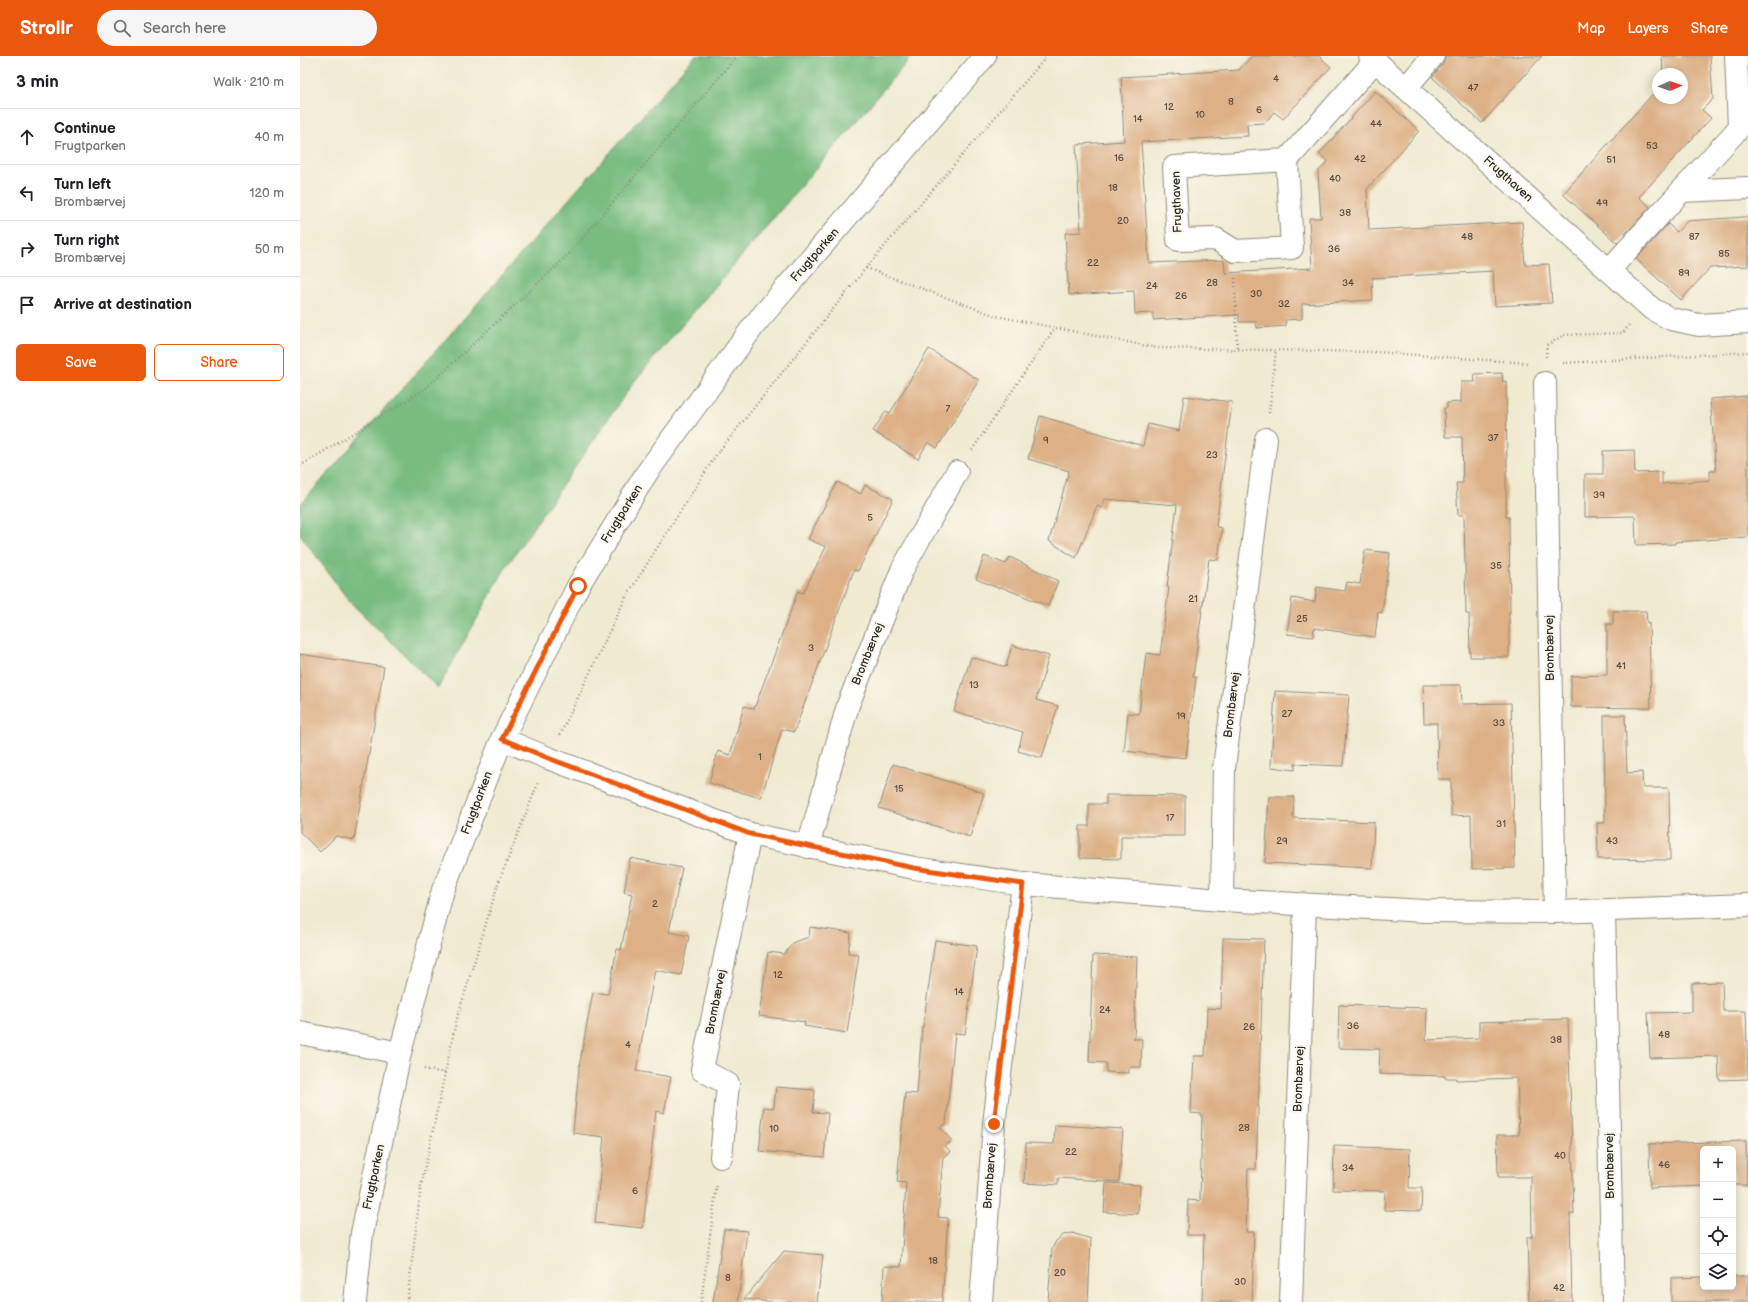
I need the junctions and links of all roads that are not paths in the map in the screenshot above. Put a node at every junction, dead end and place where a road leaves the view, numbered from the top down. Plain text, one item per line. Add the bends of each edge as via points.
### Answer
1 (985, 56) edge
2 (1433, 56) edge
3 (1736, 56) edge
4 (1372, 59) edge
5 (1406, 88) junction
6 (1287, 160) junction
7 (1748, 188) edge
8 (1681, 191) junction
9 (1609, 270) junction
10 (1748, 322) edge
11 (1545, 373) road end
12 (1266, 439) road end
13 (957, 472) road end
14 (502, 739) junction
15 (750, 834) junction
16 (808, 847) junction
17 (1023, 884) junction
18 (1222, 900) junction
19 (1305, 905) junction
20 (1748, 905) edge
21 (1604, 911) junction
22 (1555, 912) junction
23 (300, 1033) edge
24 (400, 1053) junction
25 (721, 1157) road end
26 (355, 1302) edge
27 (981, 1302) edge
28 (1291, 1302) edge
29 (1613, 1302) edge

1 - 14 street, Frugtparken via 756,324 646,474 578,586
2 - 5 street
3 - 8 street via 1740,128
4 - 5 street, Frugthaven
4 - 6 street, Frugthaven
5 - 9 street, Frugthaven
6 - 6 street, Frugthaven via 1292,248 1235,251 1216,239 1178,240 1174,167
7 - 8 street
8 - 9 street
9 - 10 street, Frugthaven via 1652,308 1671,319 1699,325
11 - 22 street, Brombærvej
12 - 18 street, Brombærvej via 1224,768
13 - 16 street, Brombærvej via 902,570 848,705
14 - 15 street
14 - 24 street, Frugtparken via 443,890
15 - 16 street
15 - 25 street, Brombærvej via 702,1070 728,1084
16 - 17 street via 914,868
17 - 18 street
17 - 27 street, Brombærvej via 994,1124
18 - 19 street
19 - 22 street via 1425,911
19 - 28 street, Brombærvej
20 - 21 street
21 - 22 street
21 - 29 street, Brombærvej
23 - 24 street
24 - 26 street, Frugtparken via 362,1233

